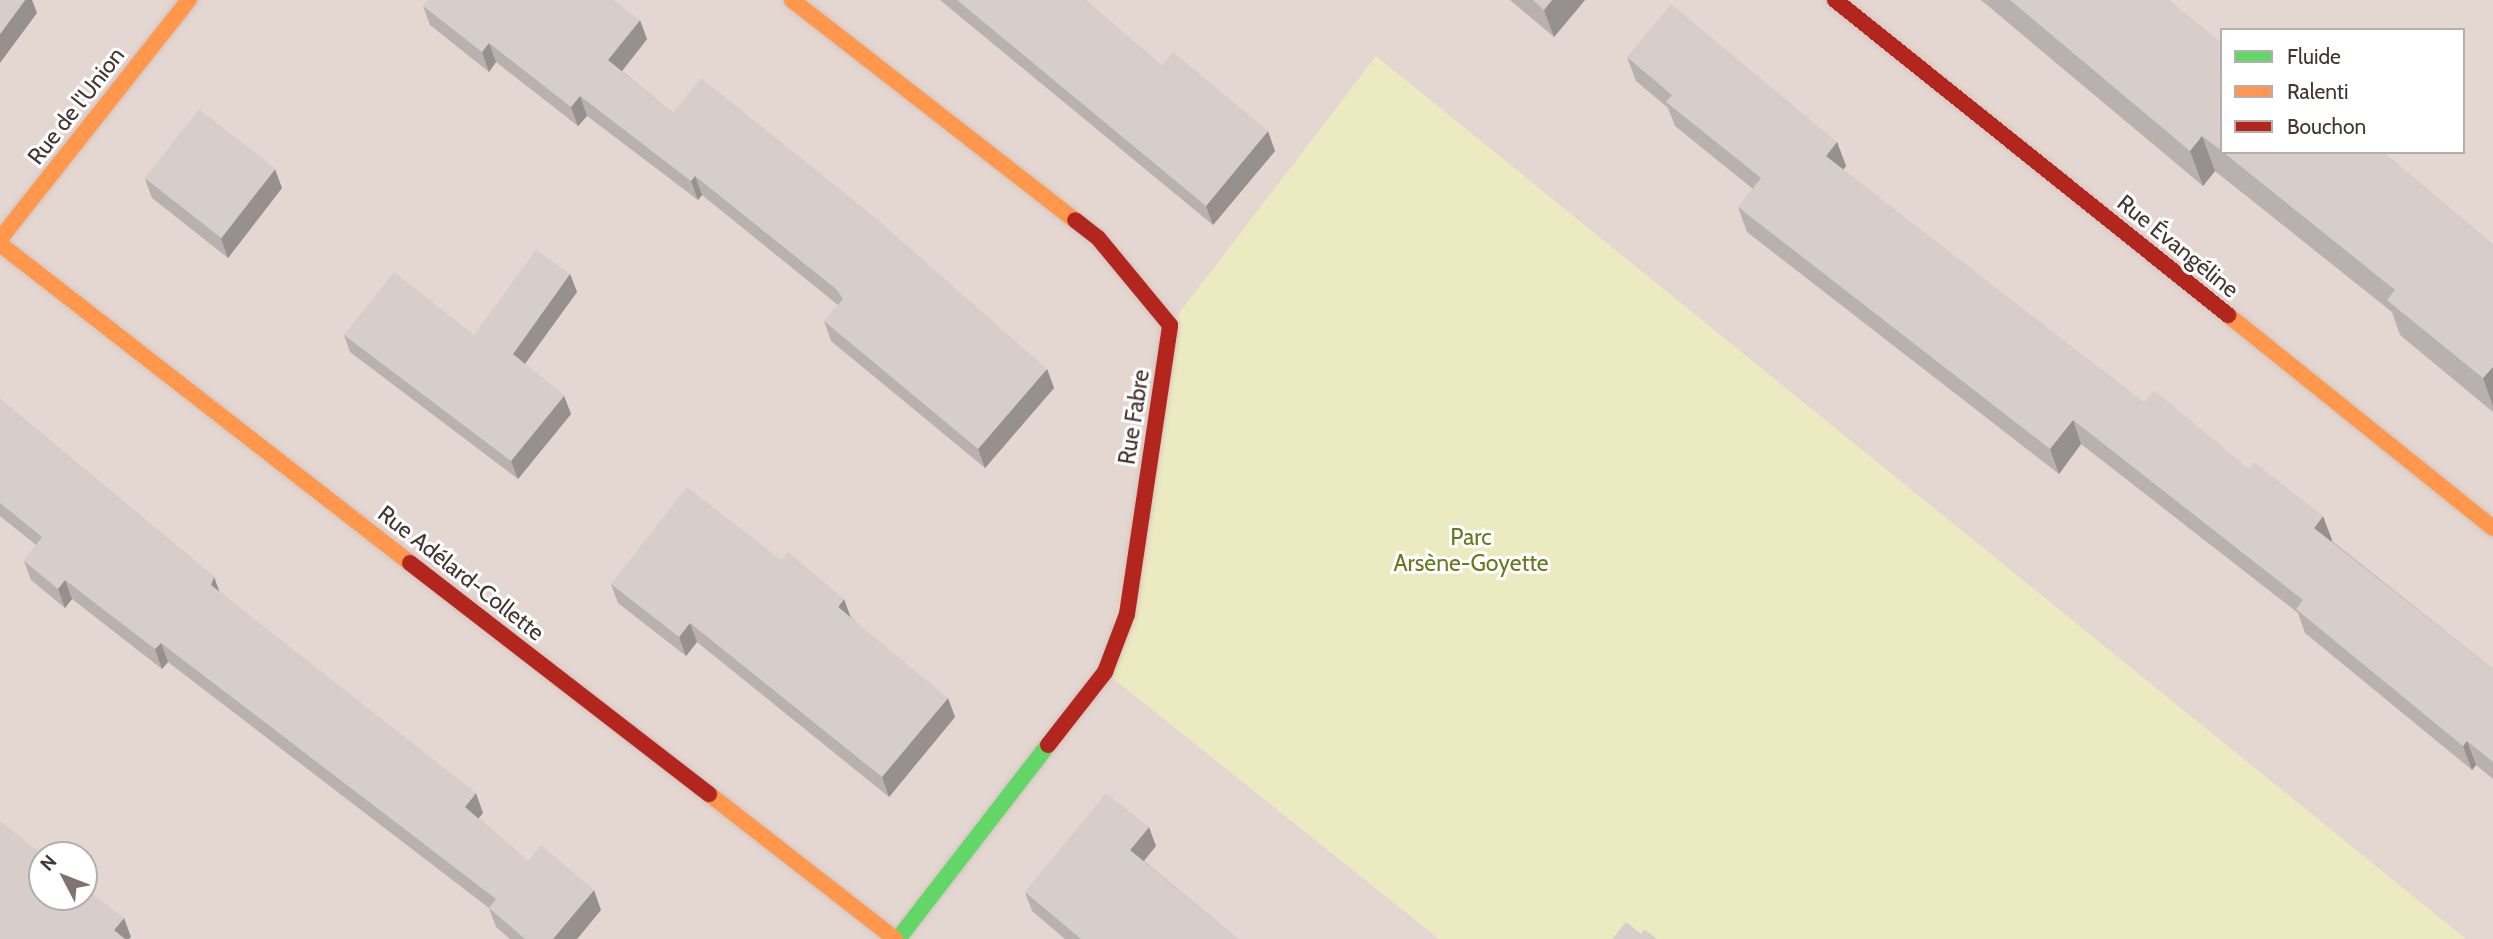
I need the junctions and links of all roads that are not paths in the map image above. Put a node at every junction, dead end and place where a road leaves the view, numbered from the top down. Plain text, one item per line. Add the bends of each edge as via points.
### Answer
1 (189, 0) edge
2 (792, 0) edge
3 (1835, 0) edge
4 (0, 241) edge
5 (2493, 528) edge
6 (896, 939) edge

1 - 4 street, Rue de l'Union
2 - 6 street, Rue Fabre via 1098,238 1170,325 1127,614 1105,672
3 - 5 street, Rue Évangéline
4 - 6 street, Rue Adélard-Collette

